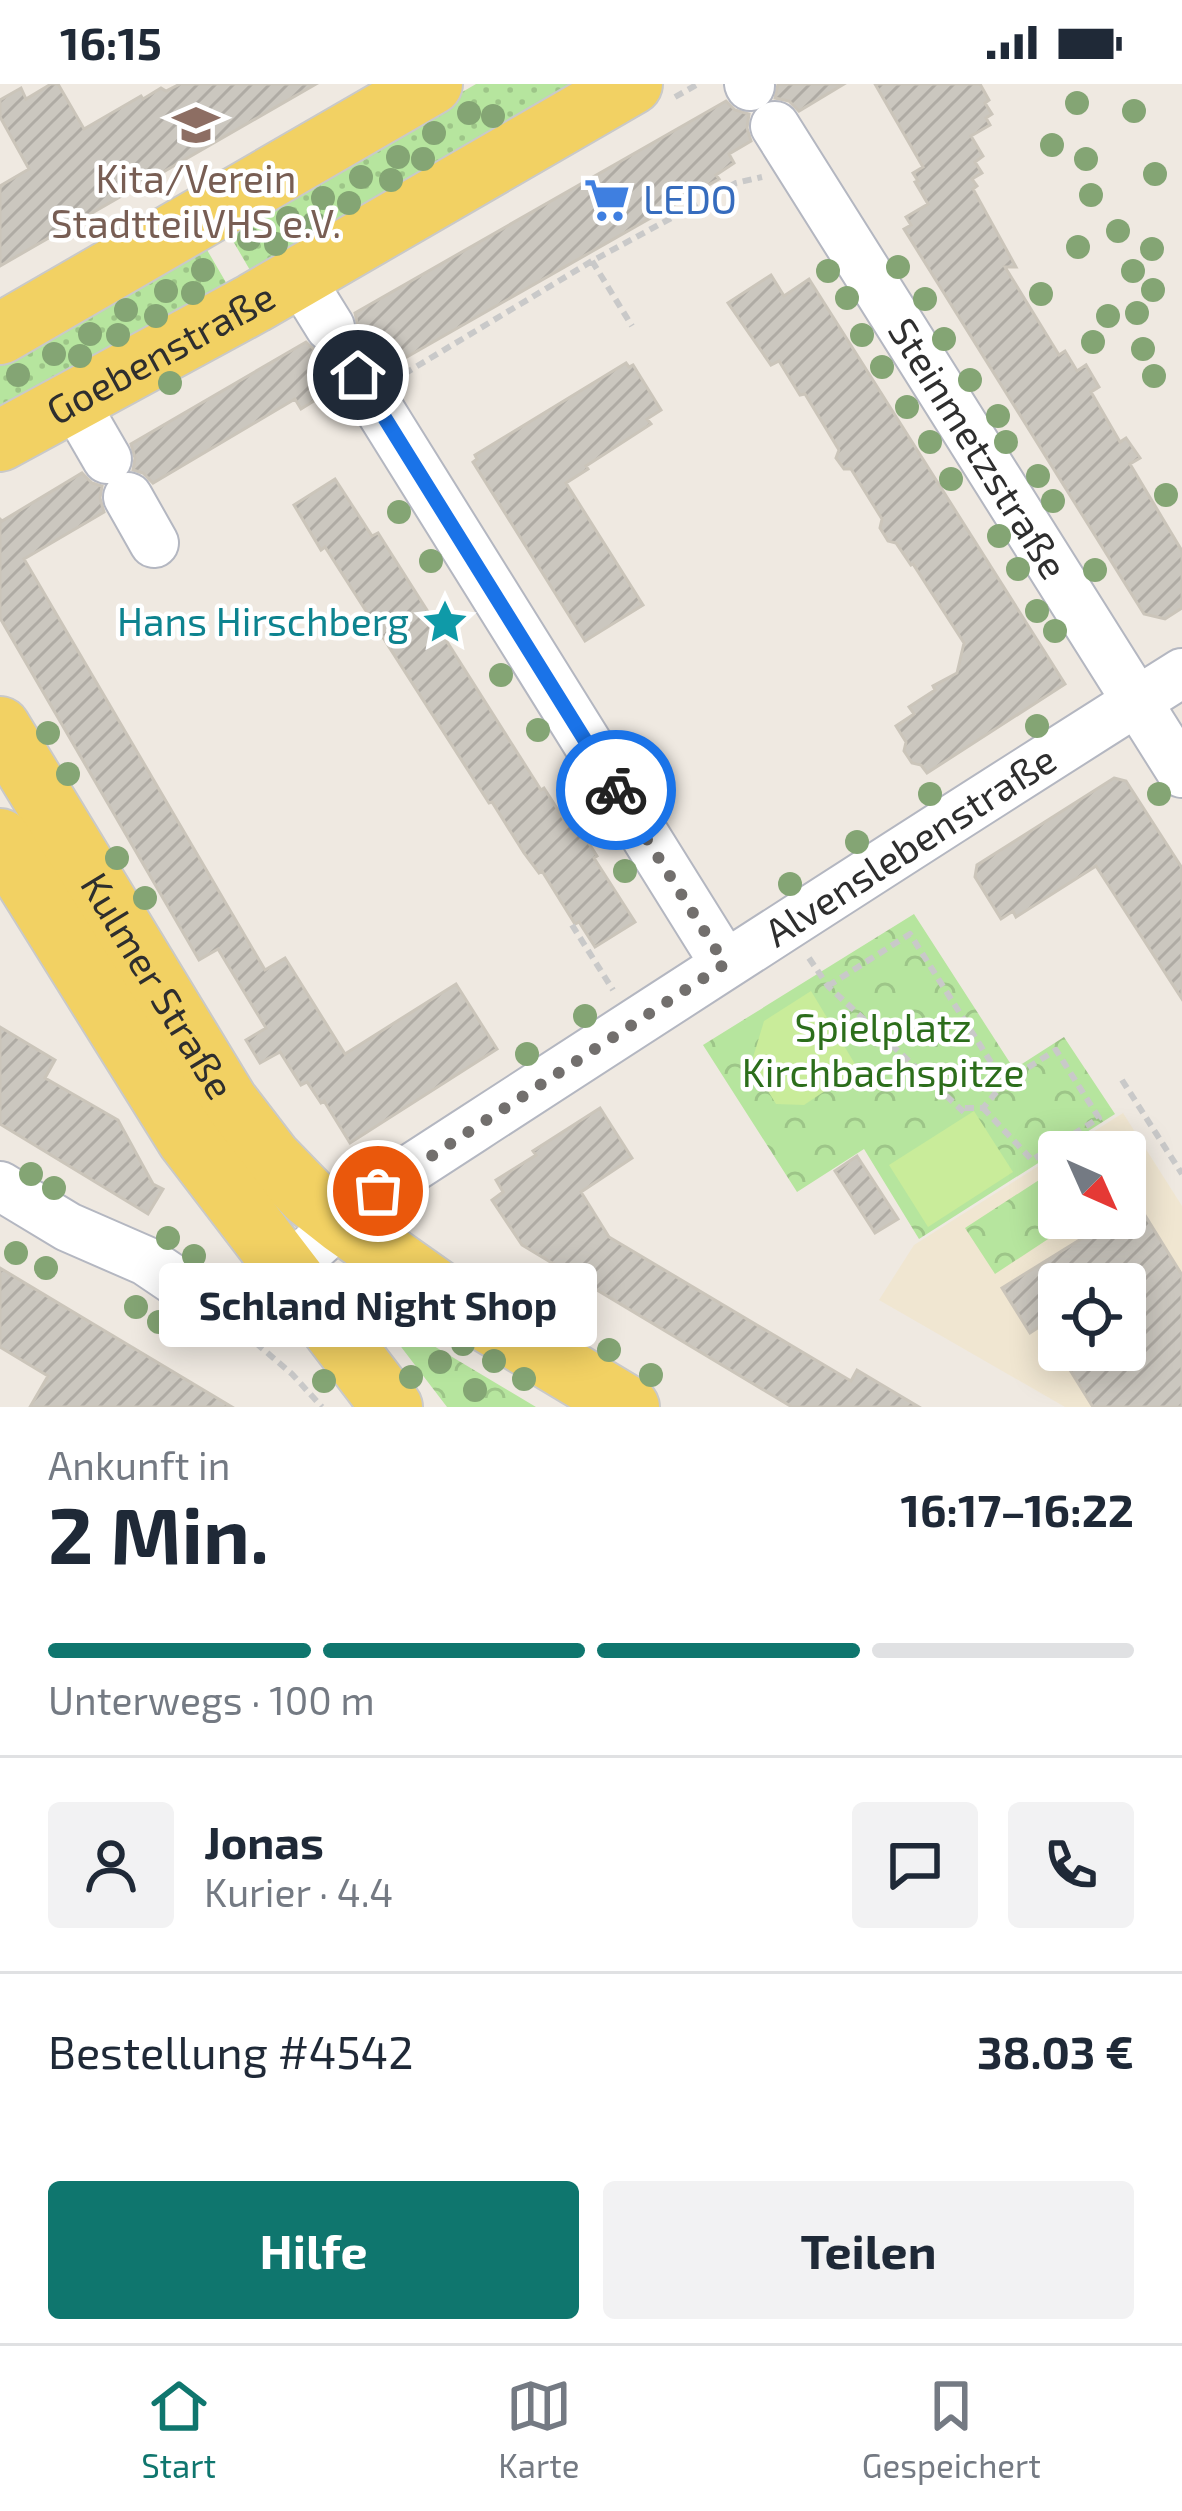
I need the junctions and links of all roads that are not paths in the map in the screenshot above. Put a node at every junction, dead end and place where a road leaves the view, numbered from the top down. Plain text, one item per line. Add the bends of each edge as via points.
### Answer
1 (432, 84) edge
2 (632, 84) edge
3 (758, 99) edge
4 (299, 277) junction
5 (330, 327) dead end
6 (0, 334) edge
7 (381, 374) road end
8 (74, 402) junction
9 (0, 441) edge
10 (154, 543) dead end
11 (1182, 673) edge
12 (1138, 702) junction
13 (0, 727) edge
14 (1182, 773) edge
15 (0, 839) edge
16 (725, 964) junction
17 (0, 1186) edge
18 (341, 1223) junction
19 (288, 1270) junction
20 (392, 1407) edge
21 (629, 1407) edge

1 - 6 main road
2 - 4 main road, Goebenstraße
3 - 12 street, Steinmetzstraße
4 - 5 street
4 - 8 main road, Goebenstraße
7 - 16 street
8 - 9 main road, Goebenstraße
8 - 10 street
11 - 12 street, Alvenslebenstraße
12 - 14 street, Steinmetzstraße
12 - 16 street, Alvenslebenstraße
13 - 18 main road, Kulmer Straße via 227,1102 271,1158
15 - 19 main road, Kulmer Straße via 187,1139
16 - 18 street, Alvenslebenstraße
17 - 19 street, Alvenslebenstraße via 146,1261 226,1315
18 - 19 street, Alvenslebenstraße
18 - 21 main road, Kulmer Straße
19 - 20 main road, Kulmer Straße

